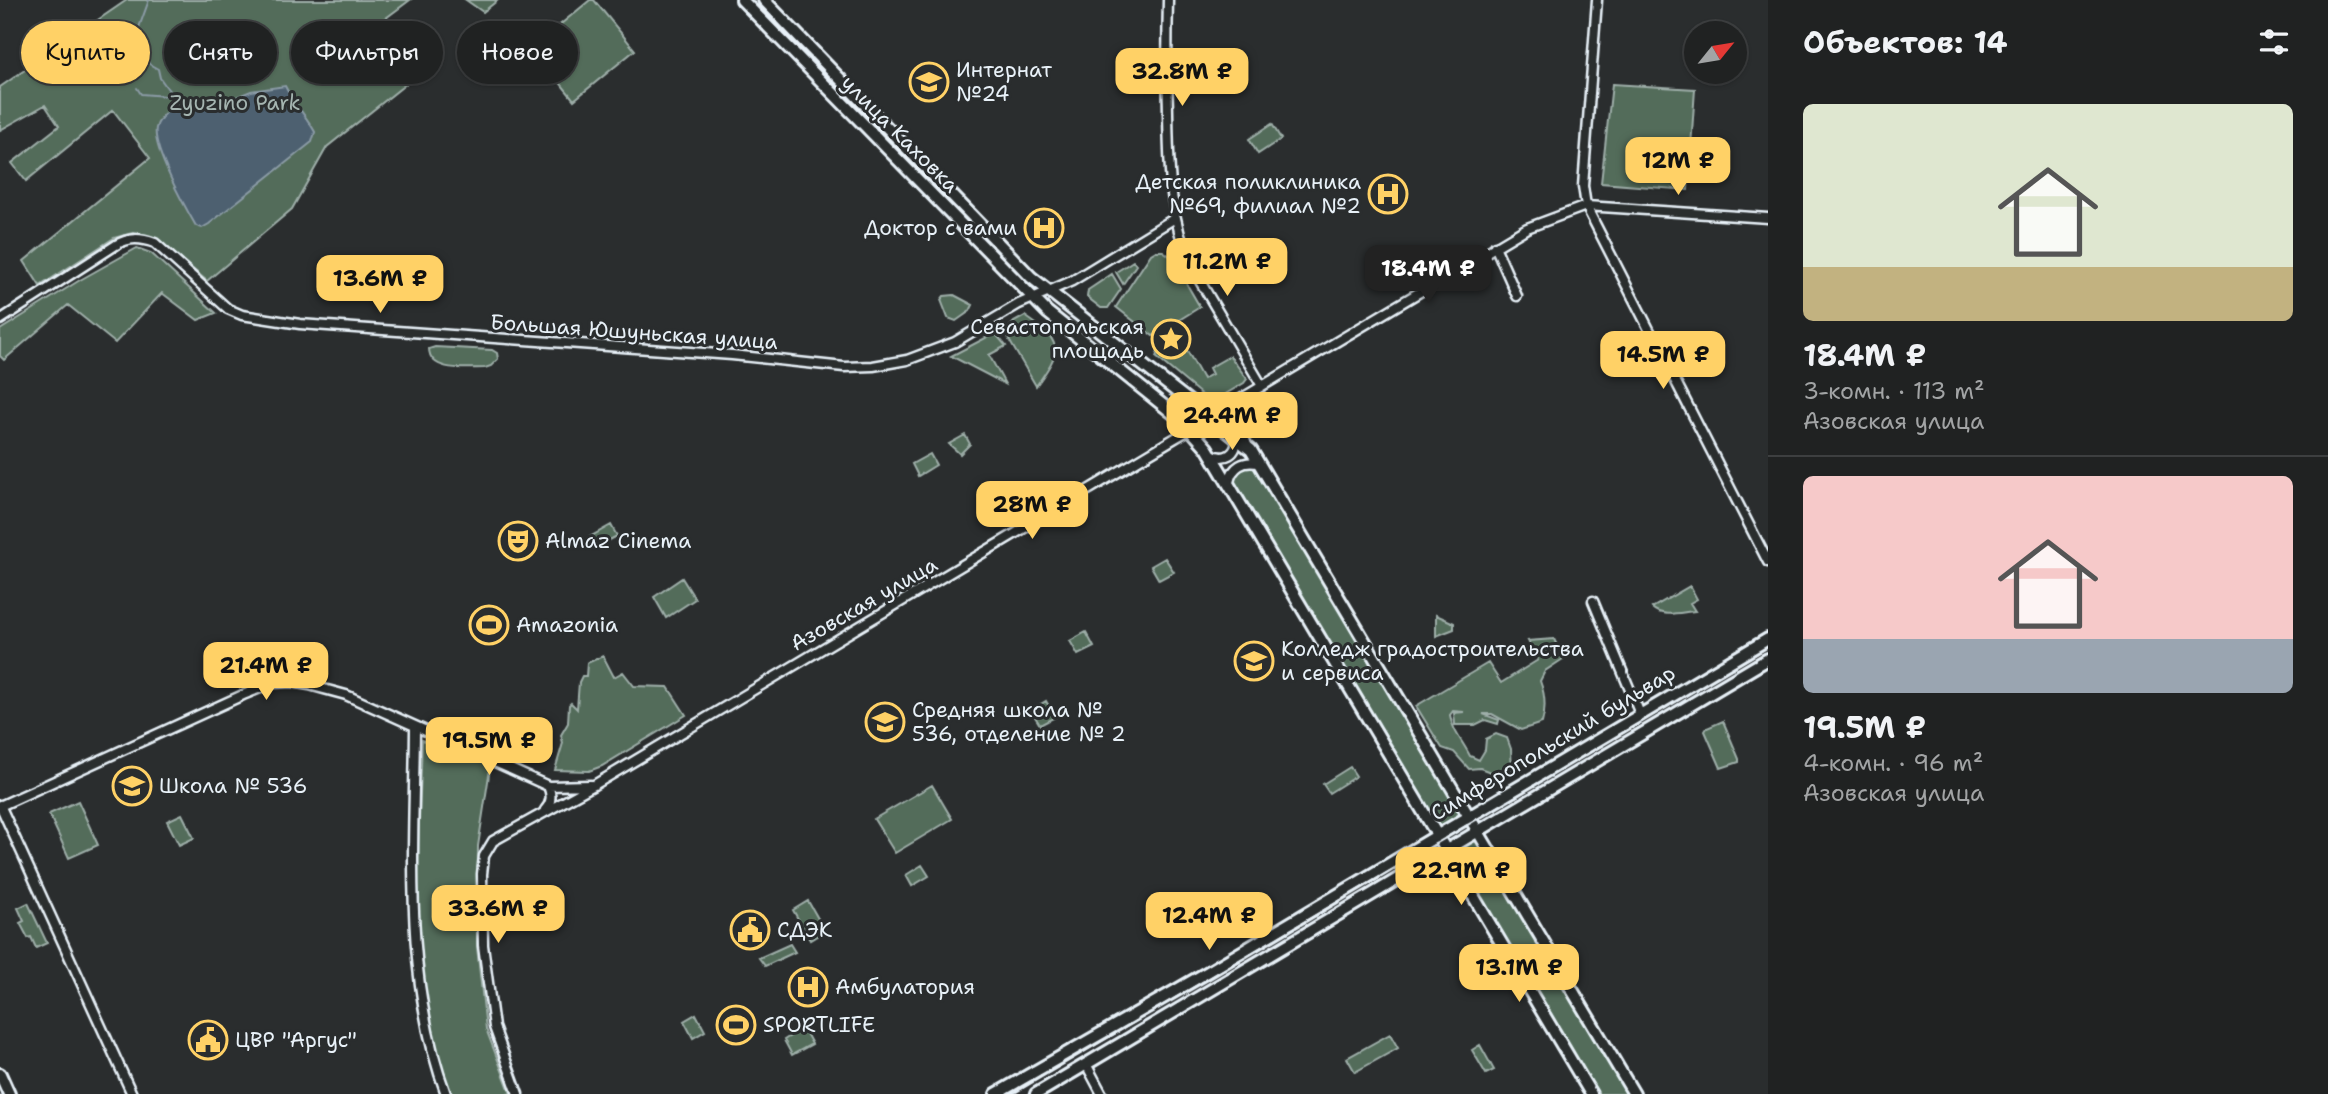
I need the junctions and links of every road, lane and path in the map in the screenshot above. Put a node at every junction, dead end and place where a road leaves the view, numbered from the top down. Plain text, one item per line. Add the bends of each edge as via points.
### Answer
1 (742, 0) edge
2 (764, 0) edge
3 (1168, 0) edge
4 (1597, 0) edge
5 (1586, 206) junction
6 (1175, 218) junction
7 (1768, 218) edge
8 (1495, 246) junction
9 (1048, 292) junction
10 (1517, 296) dead end
11 (1033, 298) junction
12 (0, 320) edge
13 (1262, 386) junction
14 (1232, 405) junction
15 (1210, 419) junction
16 (1191, 429) junction
17 (1236, 436) junction
18 (1247, 445) junction
19 (1210, 453) junction
20 (1260, 464) junction
21 (1229, 482) junction
22 (1768, 562) edge
23 (1593, 601) dead end
24 (1768, 639) edge
25 (1768, 659) edge
26 (1640, 714) junction
27 (415, 728) junction
28 (594, 785) junction
29 (548, 786) junction
30 (0, 805) edge
31 (543, 812) junction
32 (1469, 815) junction
33 (1478, 831) junction
34 (1437, 835) junction
35 (1446, 850) junction
36 (1086, 1064) junction
37 (0, 1074) edge
38 (9, 1094) edge
39 (132, 1094) edge
40 (446, 1094) edge
41 (518, 1094) edge
42 (996, 1094) edge
43 (1036, 1094) edge
44 (1102, 1094) edge
45 (1591, 1094) edge
46 (1634, 1094) edge

1 - 11 main road, улица Каховка
2 - 9 main road, улица Каховка
3 - 6 street via 1169,178
4 - 5 street via 1583,186
5 - 7 street, Азовская улица
5 - 8 street, Азовская улица via 1527,228
5 - 22 street
6 - 9 street
6 - 13 street via 1189,261
8 - 10 street
8 - 13 street, Азовская улица
9 - 11 street, Большая Юшуньская улица
9 - 15 main road, улица Каховка
11 - 12 street, Большая Юшуньская улица via 955,342 922,355 844,367 255,317 228,309 155,243 142,238 116,245
11 - 16 main road, улица Каховка
13 - 14 street, Азовская улица
14 - 15 street, Азовская улица
14 - 18 street
15 - 16 street, Азовская улица
15 - 17 main road, улица Каховка
16 - 19 main road, улица Каховка
16 - 28 street, Азовская улица
17 - 18 main road, улица Каховка
17 - 19 street via 1236,449 1230,455 1222,458
18 - 20 main road, улица Каховка
19 - 21 main road, улица Каховка
20 - 21 street via 1240,465
20 - 32 main road, улица Каховка
21 - 34 main road, улица Каховка
23 - 26 street
24 - 26 main road, Симферопольский бульвар
25 - 33 main road, Симферопольский бульвар
26 - 32 main road, Симферопольский бульвар
27 - 29 street, Азовская улица
27 - 30 street, Азовская улица via 346,695 291,682 273,684
27 - 40 street via 414,897 420,985
28 - 29 street, Азовская улица
28 - 31 street
29 - 31 street via 550,805
30 - 39 street
31 - 41 street via 493,841 484,856 482,874 483,945 491,1010
32 - 33 main road, улица Каховка
32 - 34 main road, Симферопольский бульвар
33 - 35 main road, Симферопольский бульвар
33 - 46 main road, улица Каховка
34 - 35 main road, улица Каховка
34 - 42 main road, Симферопольский бульвар
35 - 36 main road, Симферопольский бульвар
35 - 45 main road, улица Каховка
36 - 43 main road, Симферопольский бульвар
36 - 44 street
37 - 38 main road

